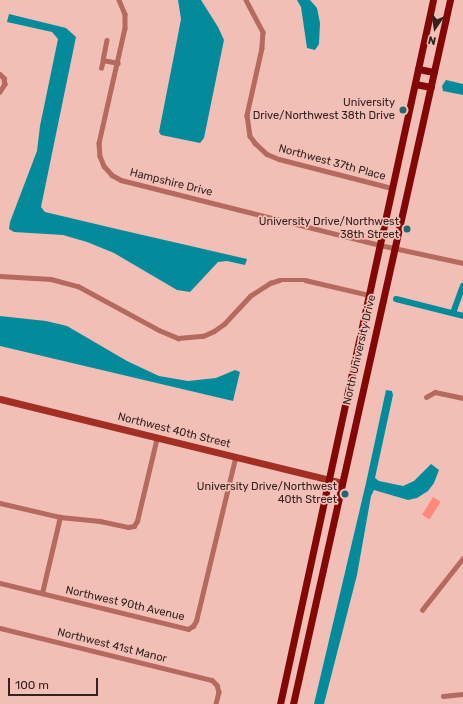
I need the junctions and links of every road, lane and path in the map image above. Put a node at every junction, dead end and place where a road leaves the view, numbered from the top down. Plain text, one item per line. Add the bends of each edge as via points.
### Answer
1 (119, 0) edge
2 (246, 0) edge
3 (433, 0) edge
4 (450, 0) edge
5 (107, 40) dead end
6 (103, 60) junction
7 (118, 63) junction
8 (101, 68) dead end
9 (418, 69) junction
10 (434, 72) junction
11 (0, 74) edge
12 (415, 84) junction
13 (430, 87) junction
14 (0, 92) edge
15 (392, 188) junction
16 (380, 245) junction
17 (395, 248) junction
18 (463, 263) edge
19 (0, 276) edge
20 (369, 295) junction
21 (426, 397) dead end
22 (463, 398) edge
23 (0, 399) edge
24 (157, 438) junction
25 (235, 458) junction
26 (330, 480) junction
27 (342, 483) junction
28 (0, 504) edge
29 (60, 518) junction
30 (463, 558) edge
31 (0, 584) edge
32 (42, 594) junction
33 (422, 610) dead end
34 (0, 628) edge
35 (463, 694) edge
36 (443, 696) dead end
37 (216, 704) edge
38 (280, 704) edge
39 (293, 704) edge

1 - 7 street, Hampshire Drive via 125,14 126,28
2 - 15 street, Northwest 37th Place via 263,32 262,48 247,116 250,136 255,143 279,159
3 - 9 main road, North University Drive
4 - 10 main road, North University Drive
5 - 6 street
6 - 7 street
6 - 8 street
7 - 16 street, Hampshire Drive via 99,144 104,166 112,175 125,181
9 - 10 main road
9 - 12 main road, North University Drive
10 - 13 main road, North University Drive
11 - 14 street via 5,84
12 - 13 main road
12 - 15 main road, North University Drive
13 - 17 main road, North University Drive
15 - 16 main road, North University Drive
16 - 17 street, Hampshire Drive
16 - 20 main road, North University Drive
17 - 18 street, Hampshire Drive
17 - 27 main road, North University Drive
19 - 20 street via 51,279 78,286 178,338 203,336 214,331 250,296 270,283 280,280 304,280
20 - 26 main road, North University Drive
21 - 22 street via 435,392
23 - 24 street, Northwest 40th Street
24 - 25 street, Northwest 40th Street
24 - 29 street via 134,526
25 - 26 street, Northwest 40th Street
25 - 32 street, Northwest 90th Avenue via 193,626 188,629
26 - 27 street, Northwest 40th Street
26 - 38 main road, North University Drive
27 - 39 main road, North University Drive
28 - 29 street
29 - 32 street
30 - 33 street
31 - 32 street, Northwest 90th Avenue
34 - 37 street, Northwest 41st Manor via 212,680 219,692
35 - 36 street

